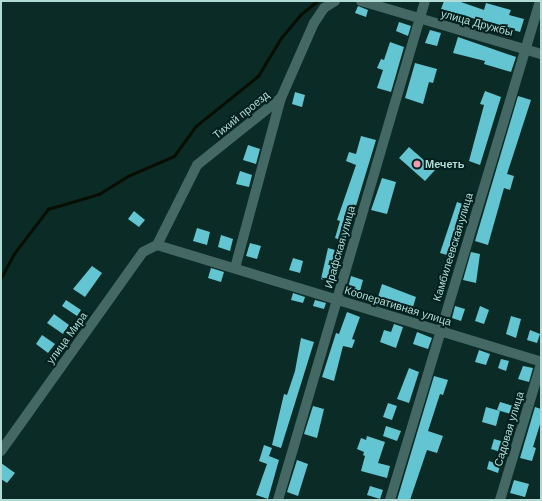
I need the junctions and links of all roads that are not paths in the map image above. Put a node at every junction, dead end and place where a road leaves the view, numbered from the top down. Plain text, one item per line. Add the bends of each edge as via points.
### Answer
1 (335, 1) edge
2 (361, 1) edge
3 (426, 1) edge
4 (540, 1) edge
5 (420, 20) junction
6 (526, 49) junction
7 (541, 54) edge
8 (281, 98) junction
9 (157, 245) junction
10 (235, 268) junction
11 (337, 300) junction
12 (440, 331) junction
13 (541, 363) edge
14 (1, 451) edge
15 (278, 500) edge
16 (390, 500) edge
17 (500, 500) edge

1 - 8 street, Тихий проезд via 324,8 314,23
2 - 5 street, улица Дружбы
3 - 5 street, Ирафская улица
4 - 6 street, Камбилеевская улица
5 - 6 street, улица Дружбы
5 - 11 street, Ирафская улица
6 - 7 street, улица Дружбы
6 - 12 street, Камбилеевская улица
8 - 9 street, Тихий проезд via 197,165
8 - 10 street
9 - 10 street, Кооперативная улица
9 - 14 street, улица Мира via 143,252
10 - 11 street, Кооперативная улица
11 - 12 street, Кооперативная улица
11 - 15 street, Ирафская улица
12 - 13 street, Кооперативная улица
12 - 16 street, Камбилеевская улица
13 - 17 street, Садовая улица

